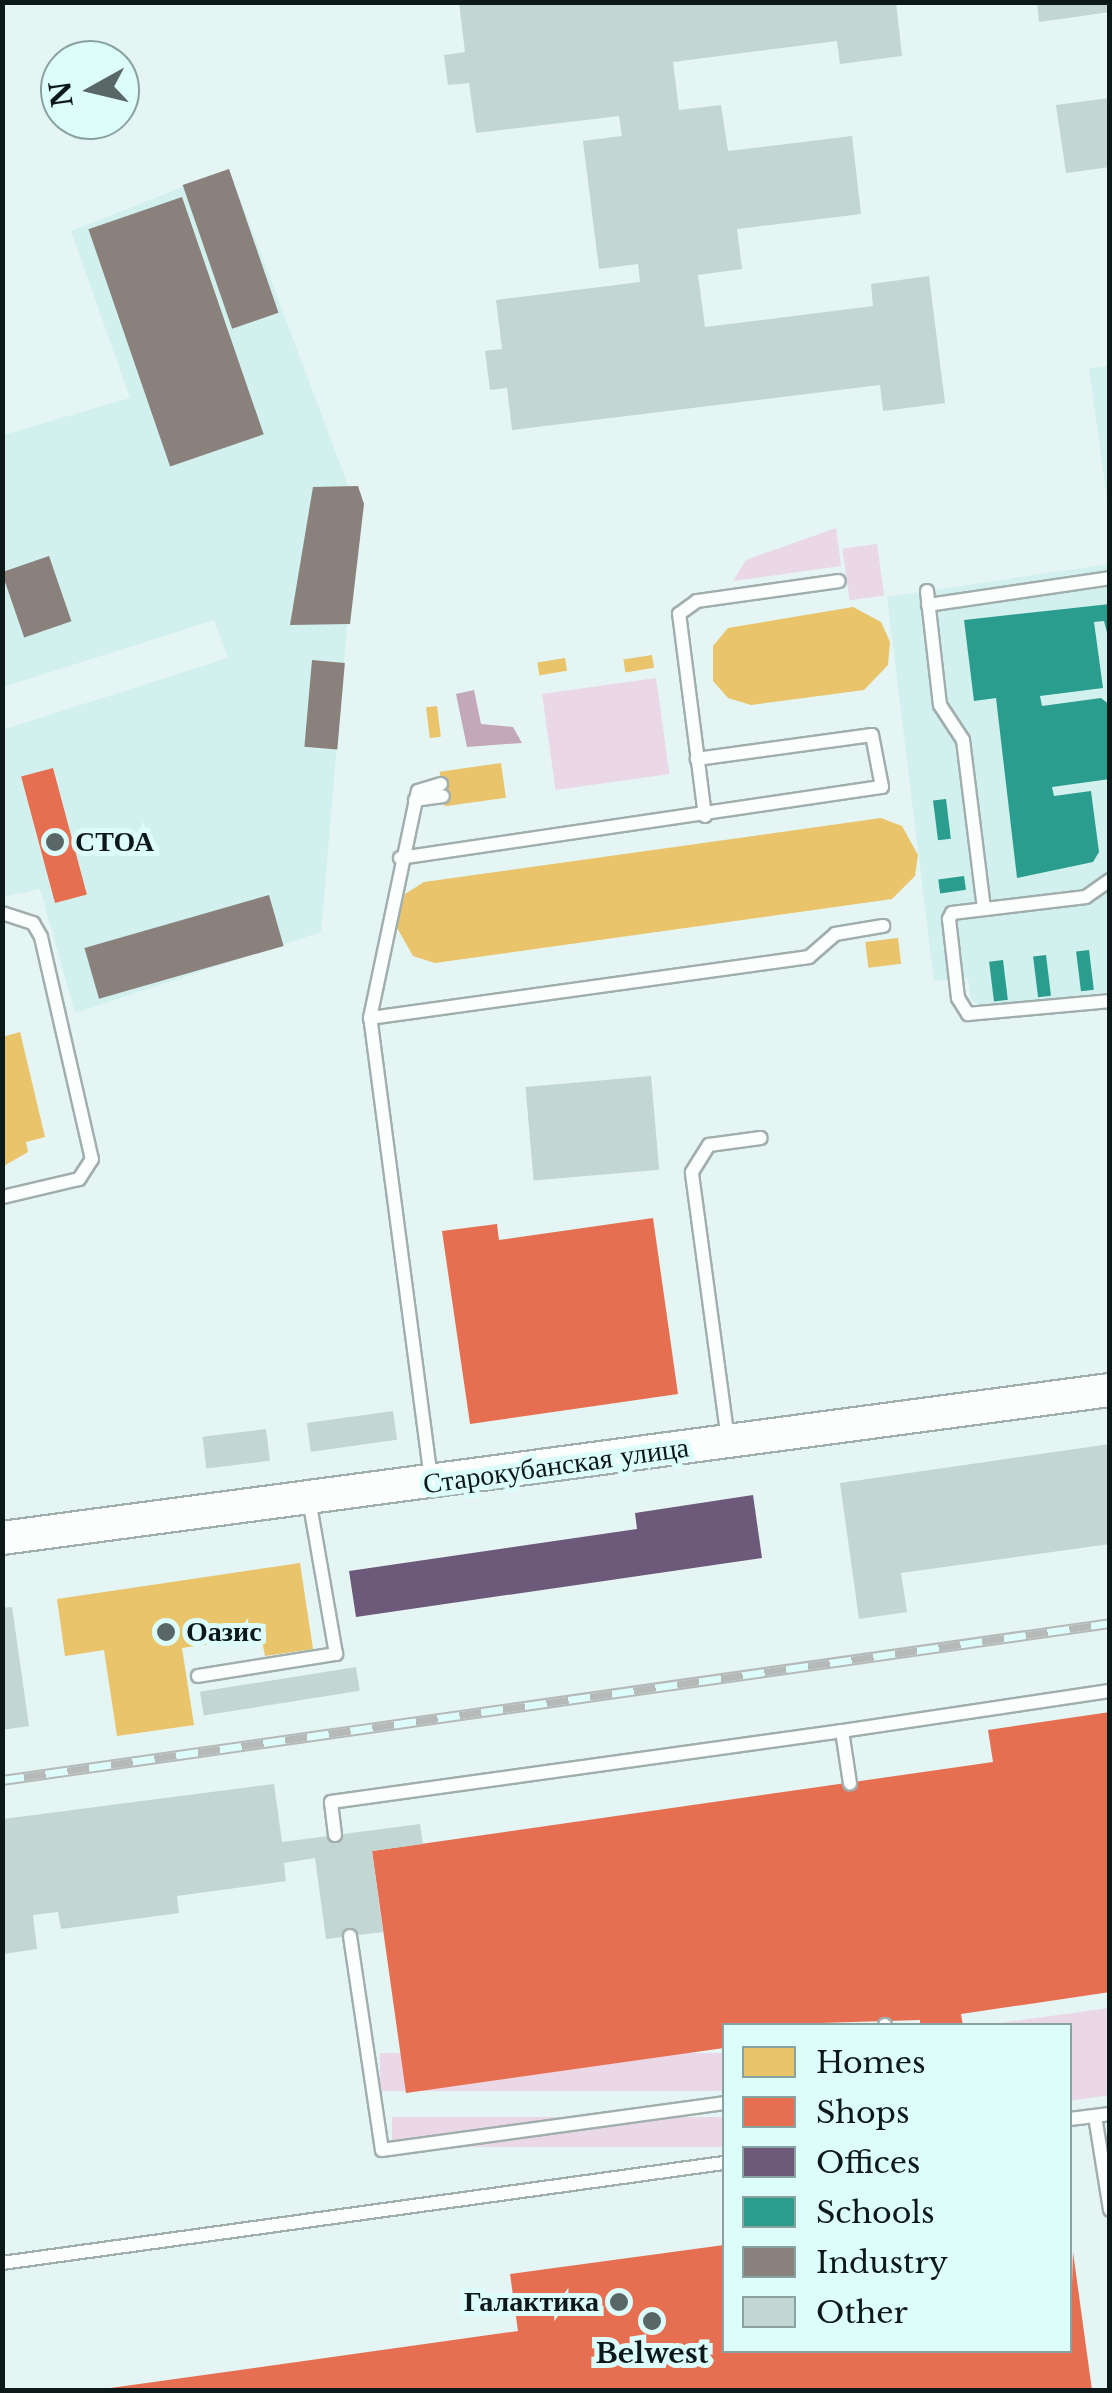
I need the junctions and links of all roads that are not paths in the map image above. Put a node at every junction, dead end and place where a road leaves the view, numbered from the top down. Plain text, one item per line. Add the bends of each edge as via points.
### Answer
1 (1110, 578) edge
2 (839, 581) dead end
3 (697, 758) junction
4 (442, 790) dead end
5 (705, 816) junction
6 (400, 858) junction
7 (1110, 880) edge
8 (984, 909) junction
9 (2, 913) edge
10 (882, 926) dead end
11 (1110, 1001) edge
12 (370, 1018) junction
13 (761, 1138) dead end
14 (2, 1197) edge
15 (1110, 1390) edge
16 (729, 1442) junction
17 (432, 1484) junction
18 (308, 1499) junction
19 (2, 1538) edge
20 (198, 1676) dead end
21 (1110, 1691) edge
22 (842, 1731) junction
23 (850, 1783) dead end
24 (336, 1835) dead end
25 (350, 1936) dead end
26 (722, 2103) edge
27 (1110, 2114) edge
28 (1094, 2116) junction
29 (1072, 2119) edge
30 (722, 2163) edge
31 (1110, 2210) edge
32 (2, 2263) edge

1 - 8 lane via 928,598 940,704 963,740
2 - 3 lane via 687,604 678,624
3 - 5 lane
3 - 5 lane via 866,735 877,742 878,790
4 - 6 lane via 423,787
5 - 6 lane
6 - 12 lane
7 - 8 lane via 1086,896
8 - 11 lane via 949,919 958,998 968,1014
9 - 14 lane via 32,923 41,937 92,1160 80,1179
10 - 12 lane via 841,932 808,957
12 - 17 lane
13 - 16 lane via 709,1145 692,1172
15 - 16 street, Старокубанская улица
16 - 17 street, Старокубанская улица
17 - 18 street, Старокубанская улица
18 - 19 street, Старокубанская улица
18 - 20 lane via 336,1654
21 - 22 lane
22 - 23 lane
22 - 24 lane via 331,1802
25 - 26 lane via 382,2150
27 - 28 lane
28 - 29 lane
28 - 31 lane
30 - 32 lane

